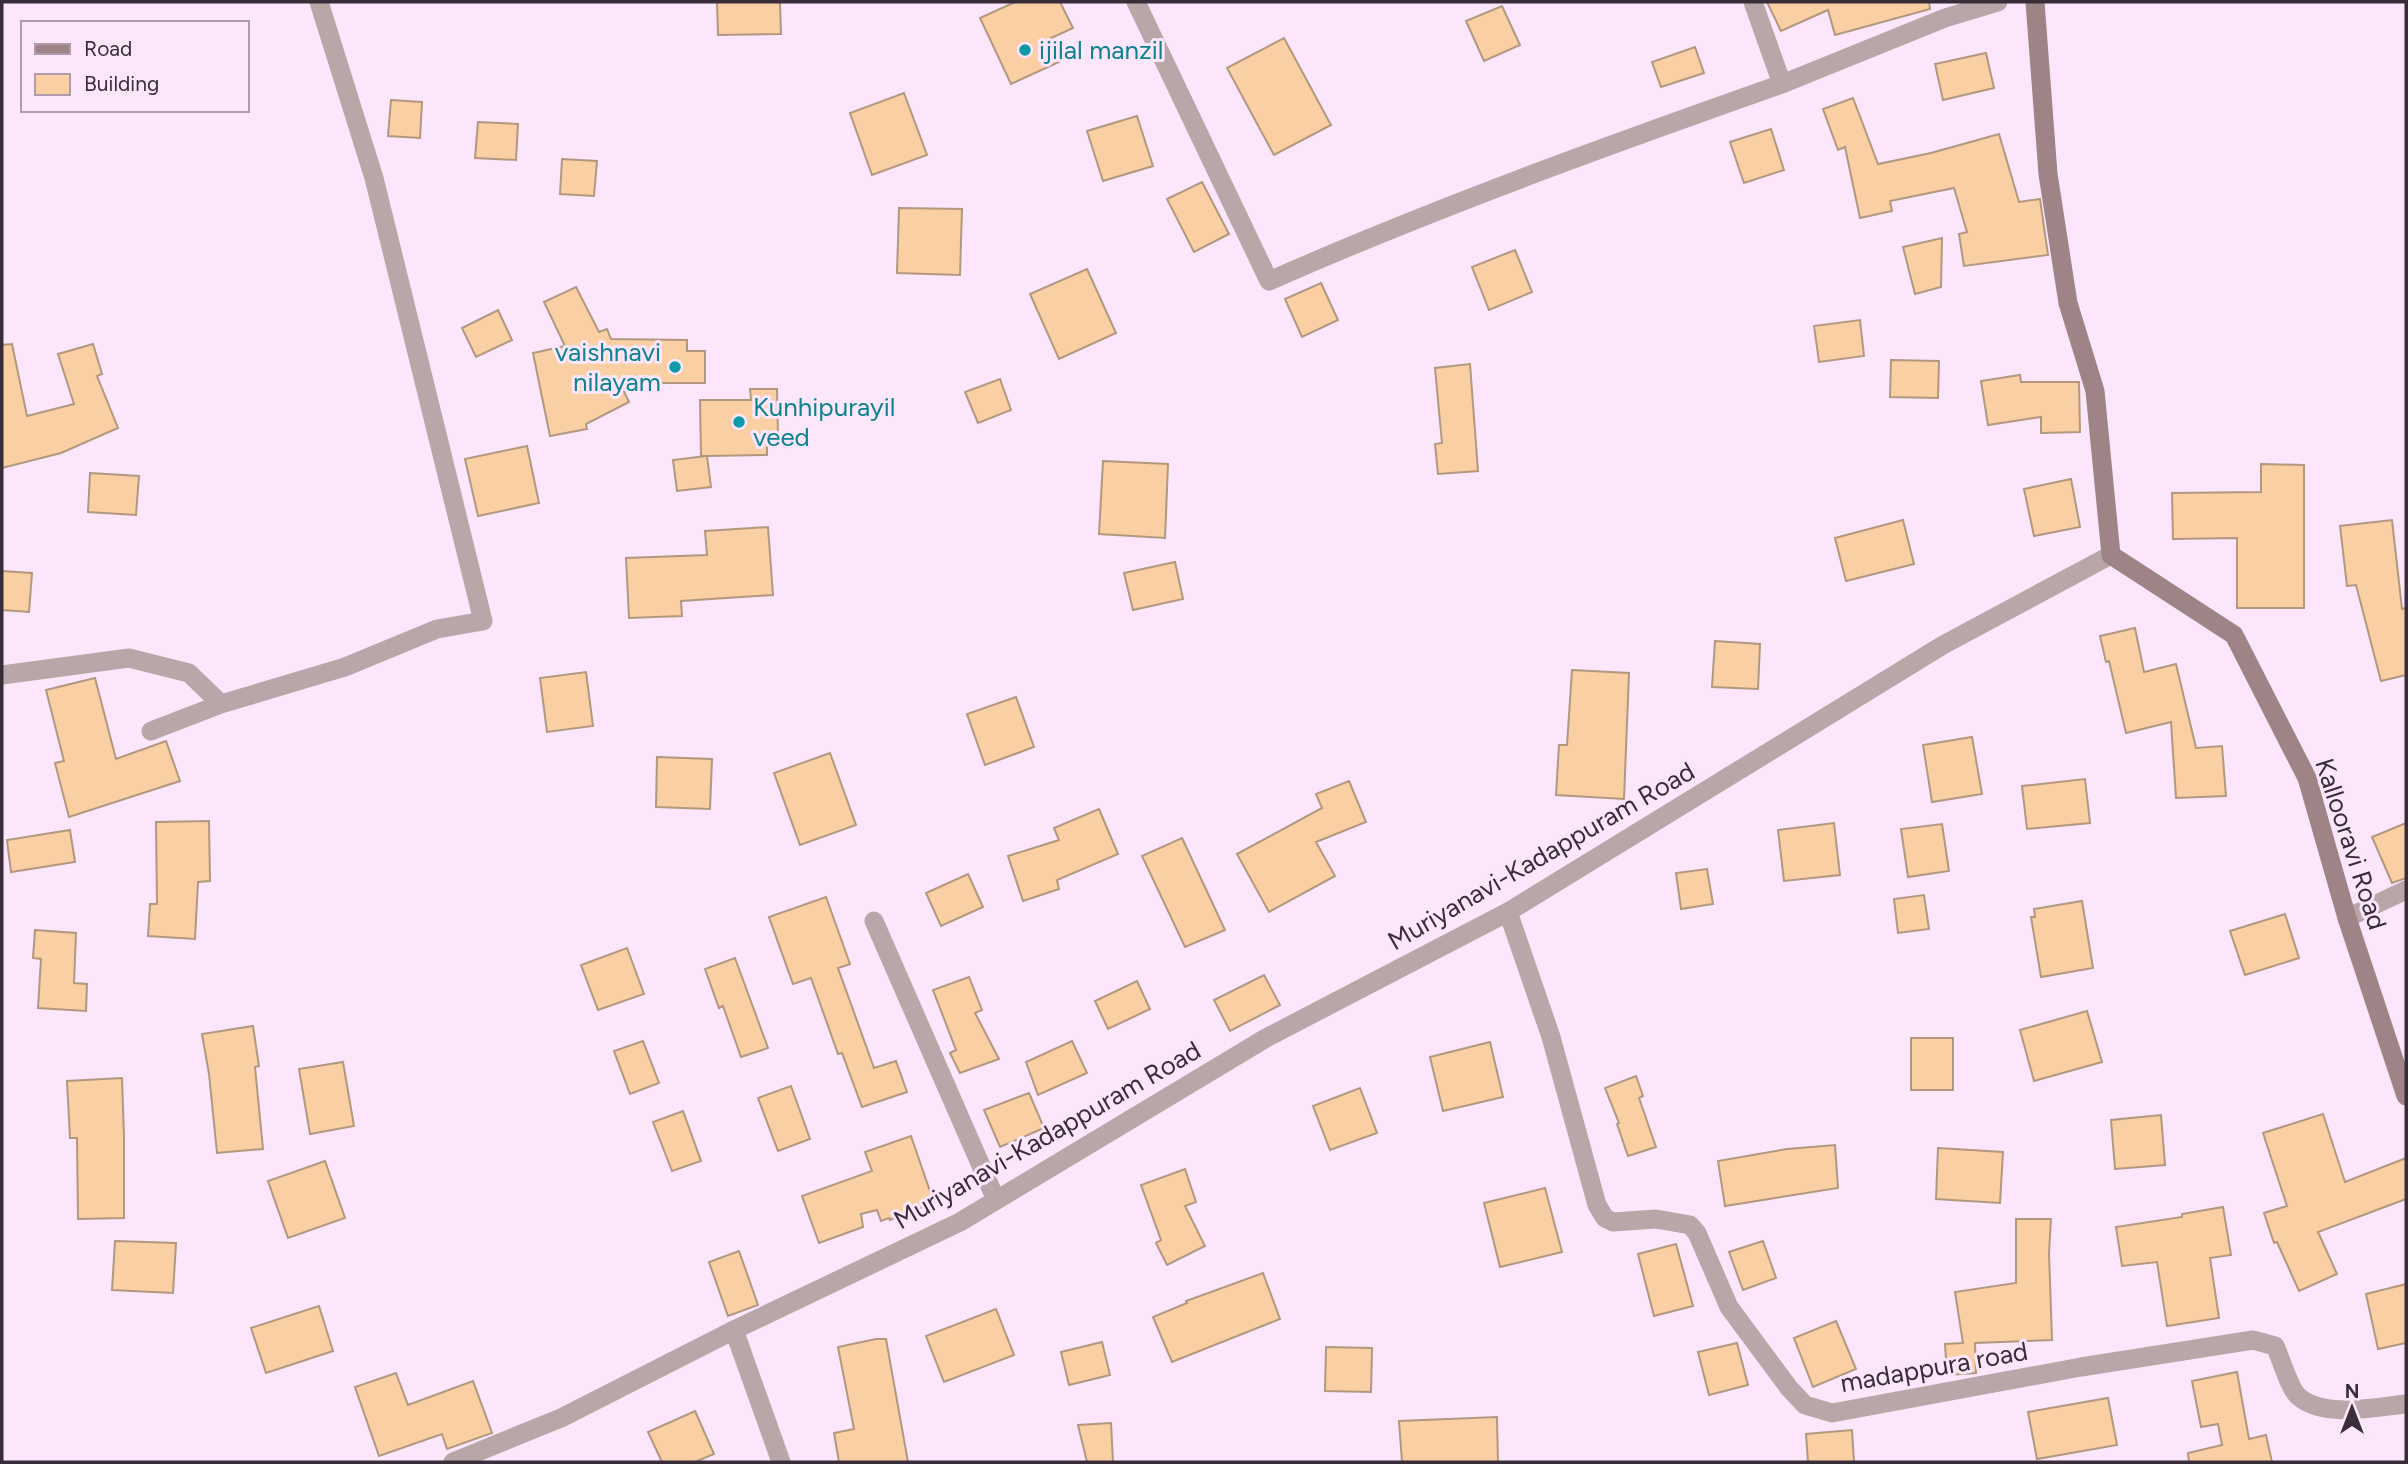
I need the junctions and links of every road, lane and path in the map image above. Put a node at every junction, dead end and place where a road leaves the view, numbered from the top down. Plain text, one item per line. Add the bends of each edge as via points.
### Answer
1 (319, 2) edge
2 (1136, 2) edge
3 (1753, 2) edge
4 (1998, 2) edge
5 (2035, 2) edge
6 (1782, 84) junction
7 (2111, 555) junction
8 (2, 675) edge
9 (221, 704) junction
10 (151, 731) dead end
11 (2406, 890) edge
12 (1508, 912) junction
13 (2347, 918) junction
14 (874, 921) dead end
15 (2406, 1096) edge
16 (996, 1200) junction
17 (734, 1330) junction
18 (2406, 1404) edge
19 (453, 1462) edge
20 (781, 1462) edge

1 - 9 street via 374,178 483,621 437,629 345,667
2 - 6 street via 1269,281 1382,231
3 - 6 street
4 - 6 street via 1945,18
5 - 7 main road via 2048,174 2068,303 2095,391
7 - 12 street, Muriyanavi-Kadappuram Road via 1943,645
7 - 13 main road, Kallooravi Road via 2234,635 2308,778
8 - 9 street via 129,658 189,673
9 - 10 street
11 - 13 street
12 - 16 street, Muriyanavi-Kadappuram Road via 1266,1038
12 - 18 street, madappura road via 1550,1037 1597,1205 1613,1222 1656,1219 1690,1225 1729,1307 1805,1405 1832,1413 2253,1340 2275,1346 2297,1395 2322,1409
13 - 15 main road, Kallooravi Road
14 - 16 street
16 - 17 street, Muriyanavi-Kadappuram Road via 960,1222
17 - 19 street, Muriyanavi-Kadappuram Road via 561,1418
17 - 20 street

